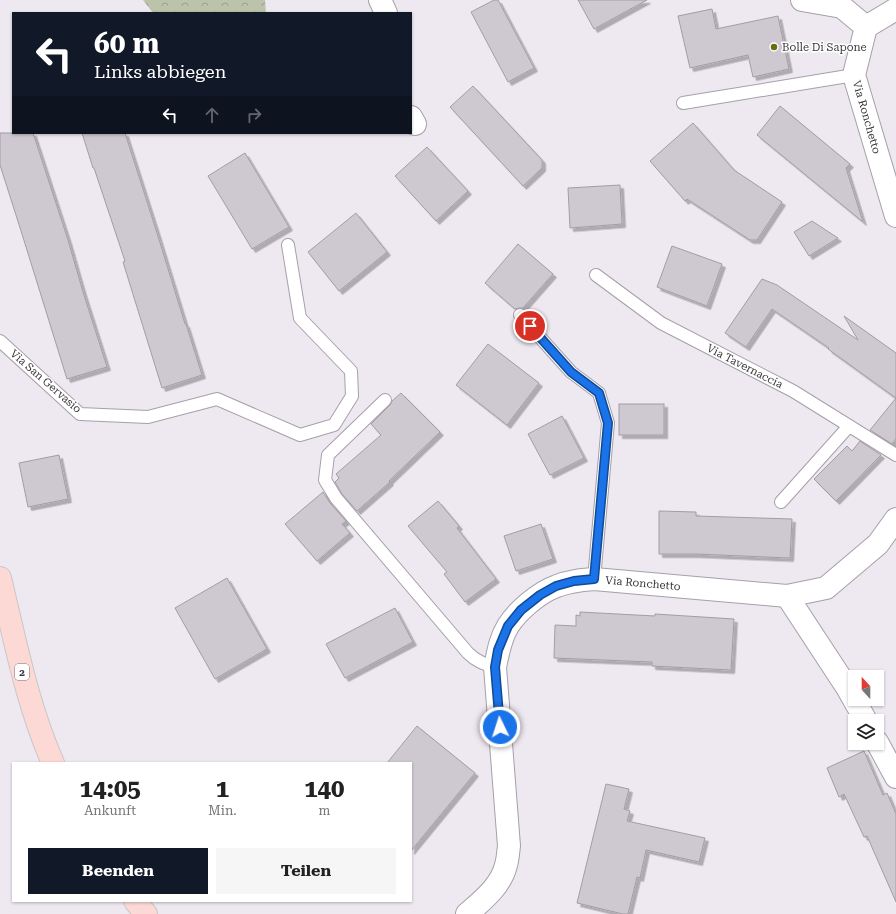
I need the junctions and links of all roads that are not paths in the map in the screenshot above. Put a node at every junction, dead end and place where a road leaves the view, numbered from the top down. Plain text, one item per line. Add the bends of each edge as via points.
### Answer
1 (380, 0) edge
2 (802, 0) edge
3 (896, 9) edge
4 (386, 12) edge
5 (866, 27) junction
6 (854, 75) junction
7 (683, 103) dead end
8 (896, 216) edge
9 (288, 245) dead end
10 (596, 275) dead end
11 (520, 315) dead end
12 (0, 340) edge
13 (385, 400) dead end
14 (849, 426) junction
15 (896, 455) edge
16 (781, 502) dead end
17 (896, 519) edge
18 (0, 578) edge
19 (594, 579) junction
20 (787, 596) junction
21 (495, 667) junction
22 (862, 714) edge
23 (881, 750) edge
24 (53, 762) edge
25 (896, 777) edge
26 (136, 902) edge
27 (146, 914) edge
28 (467, 914) edge

1 - 4 street
2 - 5 street via 842,7
3 - 5 street
5 - 6 street, Via Ronchetto
6 - 7 lane
6 - 8 street, Via Ronchetto
9 - 12 lane, Via San Gervasio via 300,318 351,371 352,396 334,425 300,435 217,399 148,417 80,414
10 - 14 lane, Via Tavernaccia via 661,323 794,391
11 - 19 lane via 571,372 599,393 608,423
13 - 21 lane via 328,455 325,480 336,498 468,653 480,662
14 - 15 lane, Via Tavernaccia
14 - 16 lane
17 - 20 street, Via Ronchetto via 878,544 826,588
18 - 24 main road, 2 via 21,669
19 - 20 street, Via Ronchetto
19 - 21 street, Via Ronchetto via 556,586 521,610 508,626 498,650
20 - 22 street
21 - 28 street, Via Ronchetto via 509,846 500,880
23 - 25 street
26 - 27 main road

